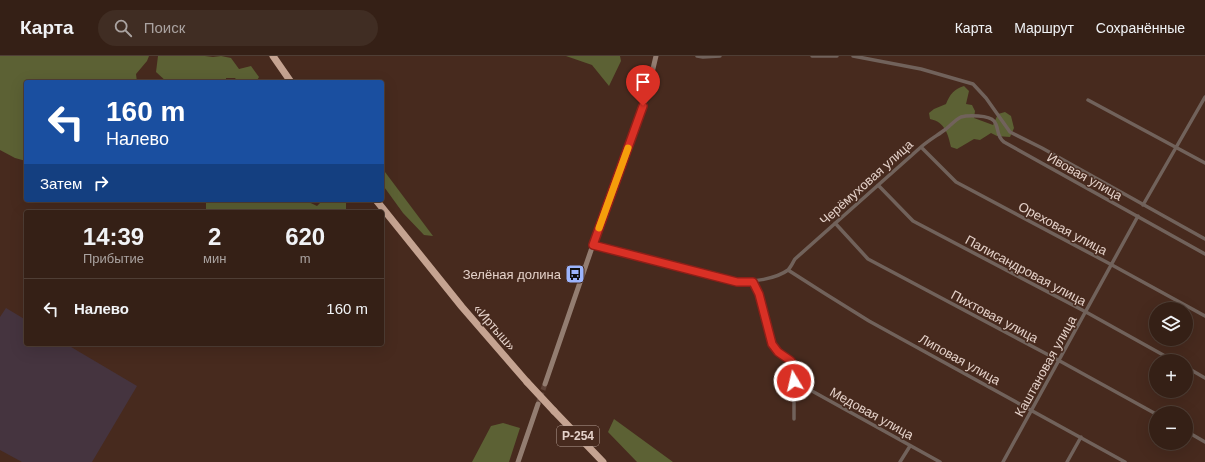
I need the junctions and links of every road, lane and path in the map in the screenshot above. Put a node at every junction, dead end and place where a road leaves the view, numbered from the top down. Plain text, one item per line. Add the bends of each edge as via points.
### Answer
1 (273, 56) edge
2 (656, 56) edge
3 (697, 56) edge
4 (720, 56) edge
5 (812, 56) edge
6 (836, 56) edge
7 (852, 56) edge
8 (290, 80) edge
9 (1205, 97) edge
10 (1088, 100) dead end
11 (963, 116) joint
12 (921, 146) junction
13 (1175, 147) junction
14 (1205, 163) edge
15 (878, 185) junction
16 (378, 202) edge
17 (1143, 205) junction
18 (1138, 216) junction
19 (836, 223) junction
20 (1205, 239) edge
21 (593, 245) junction
22 (1205, 254) edge
23 (1112, 265) junction
24 (788, 270) junction
25 (753, 282) junction
26 (1086, 312) junction
27 (1205, 316) edge
28 (1161, 354) edge
29 (1058, 360) junction
30 (1193, 371) edge
31 (1205, 378) edge
32 (794, 381) junction
33 (545, 384) tunnel mouth
34 (538, 404) tunnel mouth
35 (1031, 410) junction
36 (1149, 410) edge
37 (794, 419) dead end
38 (1193, 435) edge
39 (1081, 437) junction
40 (1205, 442) edge
41 (910, 446) junction
42 (518, 462) edge
43 (603, 462) edge
44 (900, 462) edge
45 (940, 462) edge
46 (1003, 462) edge
47 (1067, 462) edge
48 (1125, 462) edge

1 - 8 highway
2 - 21 street via 646,98
3 - 4 street
5 - 6 street
7 - 17 street, Ивовая улица via 921,69 973,84 1014,135
9 - 13 street
10 - 13 street
11 - 12 street, Черёмуховая улица
11 - 18 street, Ивовая улица via 989,117 993,120 997,135 1004,142
12 - 15 street, Черёмуховая улица
12 - 23 street, Ореховая улица via 956,182
13 - 14 street
13 - 17 street
15 - 19 street, Черёмуховая улица
15 - 26 street, Палисандровая улица via 913,221
16 - 43 highway, «Иртыш» / Р-254, bridge via 462,307 527,382
17 - 20 street, Ивовая улица
18 - 22 street, Ивовая улица
18 - 23 street, Каштановая улица
19 - 24 street, Черёмуховая улица via 796,259
19 - 29 street, Пихтовая улица via 868,259
21 - 25 street via 737,282
21 - 33 street
23 - 26 street, Каштановая улица
23 - 27 street, Ореховая улица
24 - 25 street
24 - 35 street, Липовая улица via 869,321
25 - 32 street via 759,294 772,344 791,361
26 - 28 street, Палисандровая улица
26 - 29 street, Каштановая улица
29 - 35 street, Каштановая улица
29 - 36 street, Пихтовая улица
30 - 31 street
32 - 37 street
32 - 41 street, Медовая улица
34 - 42 street
35 - 39 street, Липовая улица
35 - 46 street, Каштановая улица
38 - 40 street
39 - 47 street
39 - 48 street, Липовая улица
41 - 44 street
41 - 45 street, Медовая улица

